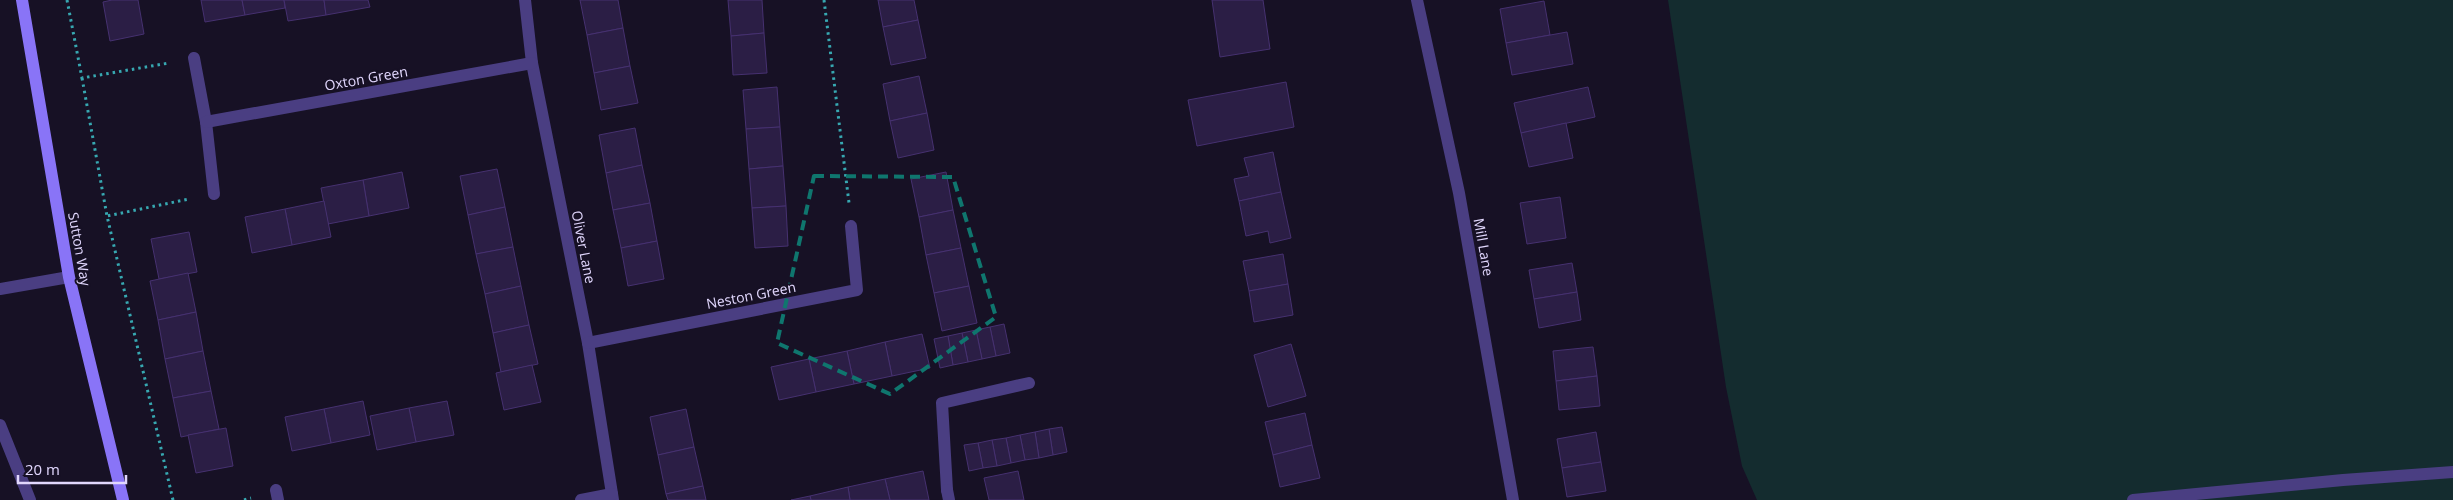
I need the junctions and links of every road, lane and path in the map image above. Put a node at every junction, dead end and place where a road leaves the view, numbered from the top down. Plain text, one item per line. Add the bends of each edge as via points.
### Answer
1 (22, 0) edge
2 (67, 0) edge
3 (524, 0) edge
4 (824, 0) edge
5 (1417, 0) edge
6 (194, 58) joint
7 (532, 63) junction
8 (82, 78) junction
9 (206, 122) junction
10 (214, 194) joint
11 (107, 216) junction
12 (851, 226) joint
13 (69, 277) junction
14 (0, 289) edge
15 (588, 343) junction
16 (1029, 383) dead end
17 (0, 425) edge
18 (2453, 472) edge
19 (948, 495) edge
20 (613, 497) edge
21 (30, 500) edge
22 (123, 500) edge
23 (173, 500) edge
24 (581, 500) edge
25 (1513, 500) edge
26 (2133, 500) edge

1 - 13 main road, Sutton Way
2 - 8 path
3 - 7 street, Oliver Lane
4 - 12 path
5 - 25 street, Mill Lane via 1459,193
6 - 8 path
6 - 9 street
7 - 9 street, Oxton Green
7 - 15 street, Oliver Lane
8 - 11 path
9 - 10 street
10 - 11 path
11 - 23 path
12 - 15 street, Neston Green via 857,290
13 - 14 street
13 - 22 main road, Sutton Way
15 - 20 street, Oliver Lane
16 - 19 street via 942,403
17 - 21 street
18 - 26 street
20 - 24 street

